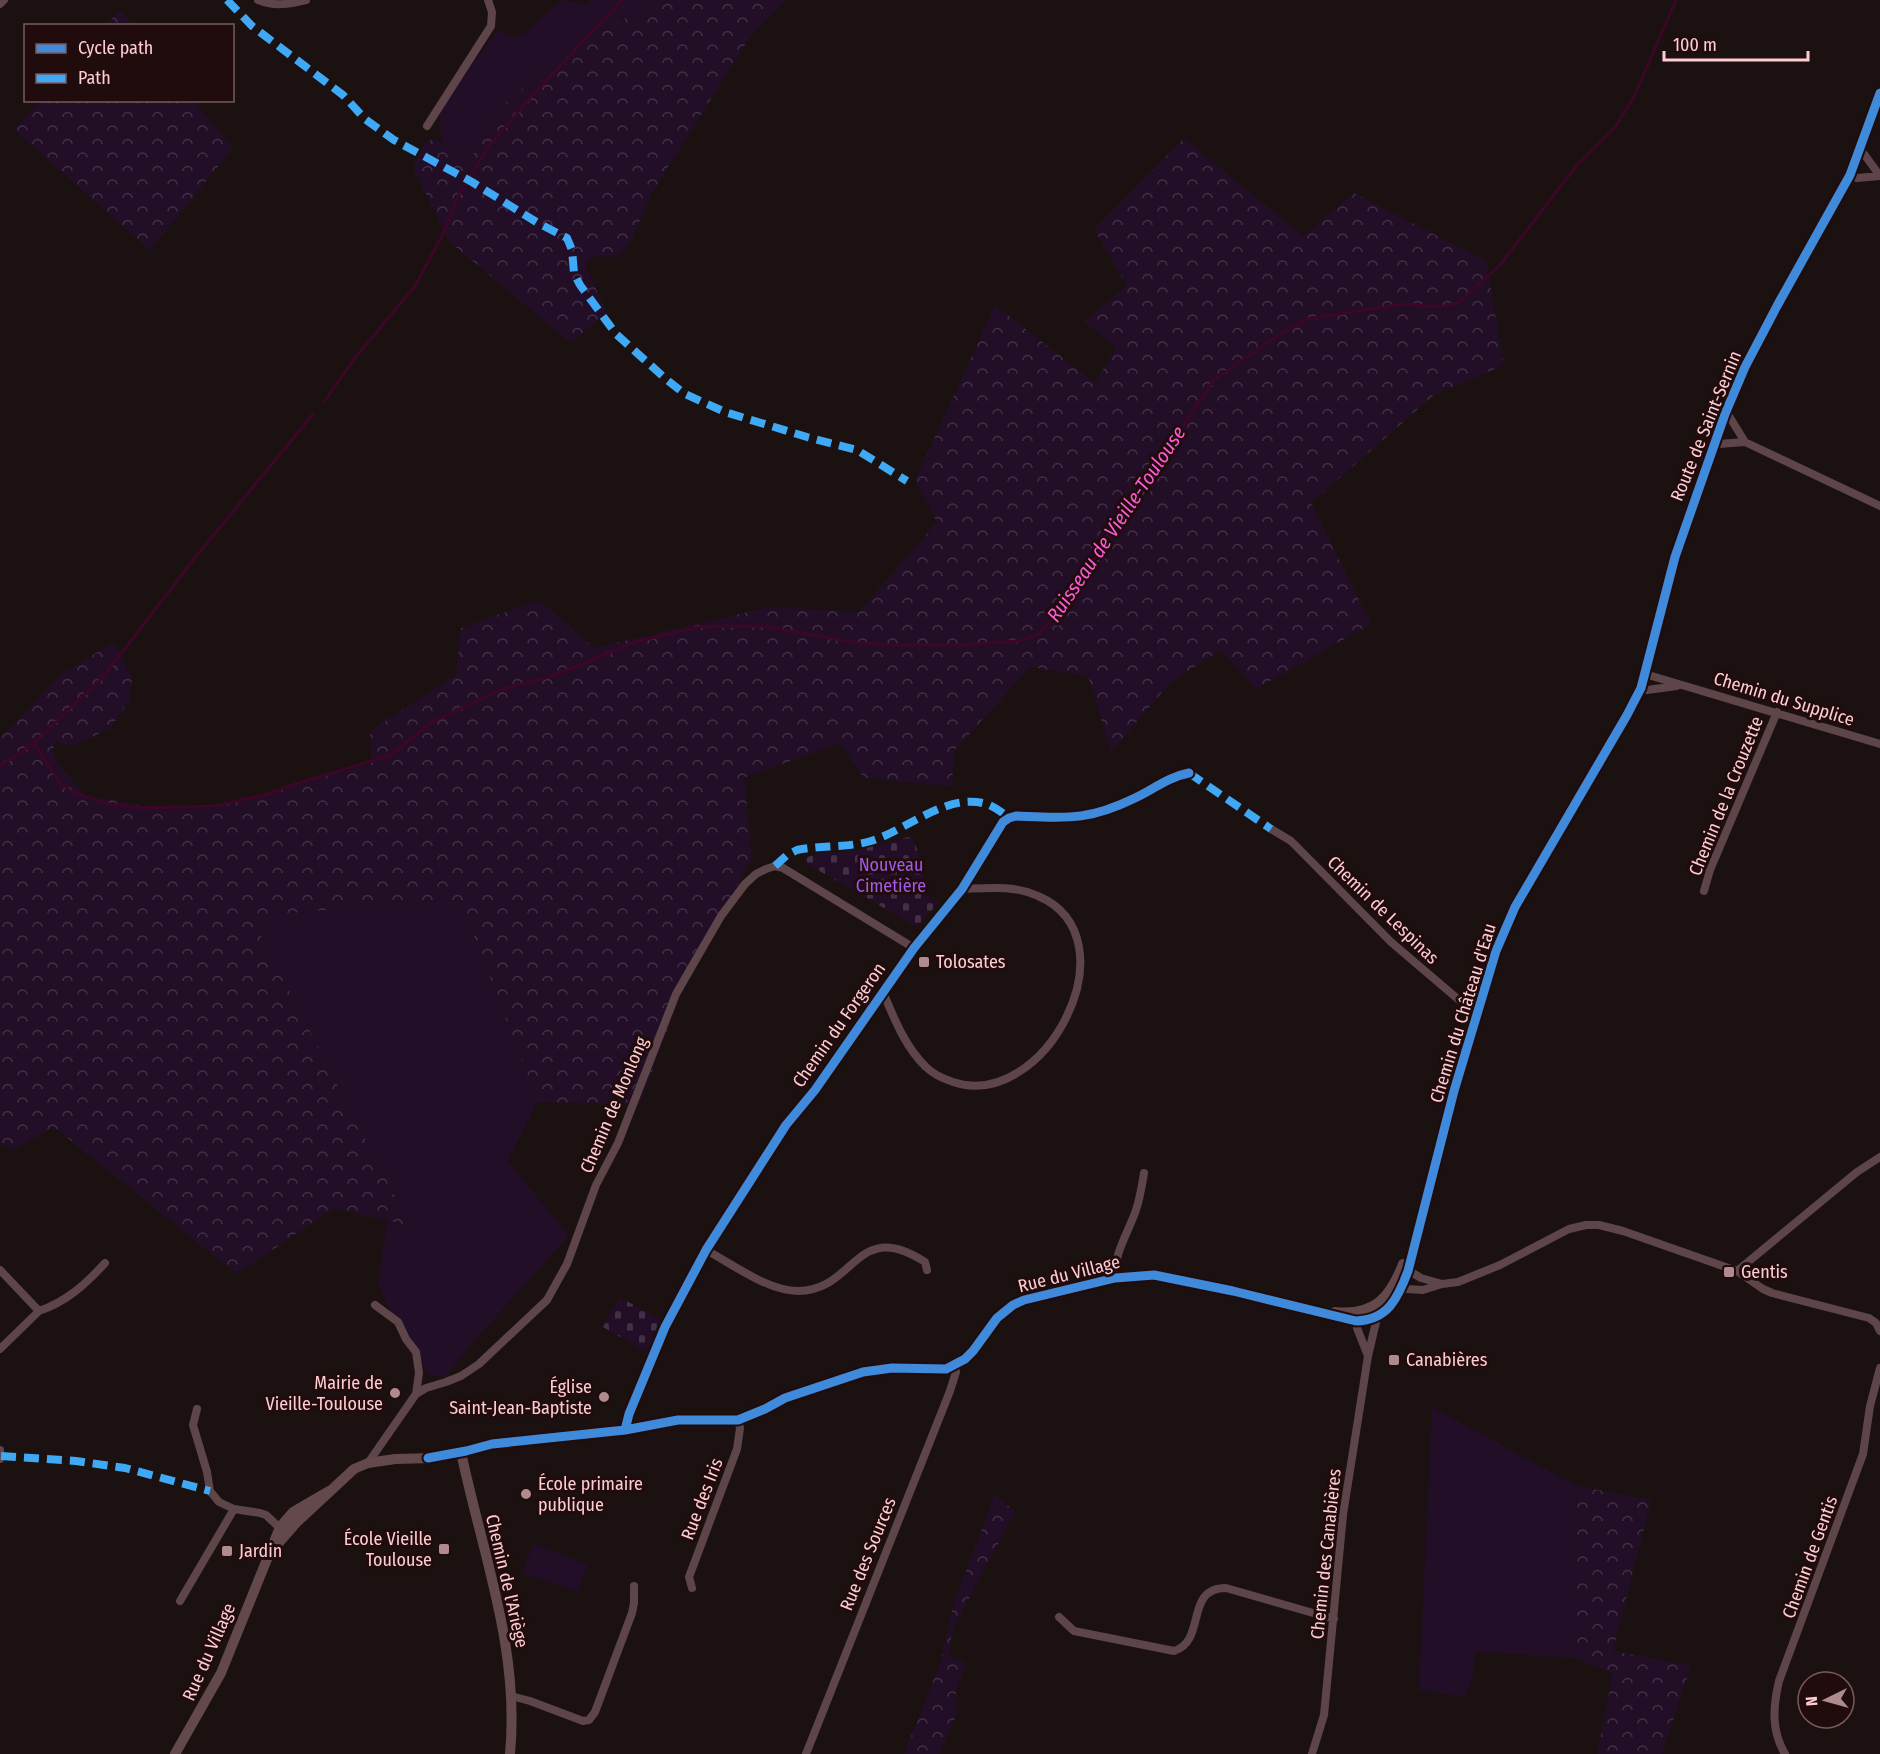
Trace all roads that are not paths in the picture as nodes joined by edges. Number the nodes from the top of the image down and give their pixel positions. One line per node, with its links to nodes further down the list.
1 (4, 0): 5 (street)
2 (258, 0): 3 (street)
3 (306, 0)
4 (488, 0): 7 (street)
5 (0, 4)
6 (1880, 93): 8 (street, Route de Saint-Sernin)
7 (427, 126)
8 (1860, 151): 9 (street, Route de Saint-Sernin); 10 (street)
9 (1850, 175): 10 (street); 11 (street, Route de Saint-Sernin)
10 (1880, 176)
11 (1725, 414): 12 (street, Route de Saint-Sernin); 13 (street)
12 (1714, 442): 13 (street); 15 (street, Route de Saint-Sernin)
13 (1745, 442): 14 (street)
14 (1880, 506)
15 (1645, 674): 16 (street, Chemin du Supplice); 17 (street, Route de Saint-Sernin)
16 (1679, 686): 17 (street, Chemin du Supplice); 18 (street, Chemin du Supplice)
17 (1641, 688): 26 (street, Chemin du Château d'Eau)
18 (1777, 712): 19 (street, Chemin du Supplice); 23 (street, Chemin de la Crouzette)
19 (1880, 744)
20 (1189, 772): 22 (street, Chemin du Forgeron)
21 (1271, 829): 26 (street, Chemin de Lespinas)
22 (962, 889): 24 (street, Chemin du Forgeron); 25 (street)
23 (1704, 891)
24 (914, 948): 25 (street, Chemin du Forgeron); 45 (street, Chemin de Monlong)
25 (883, 992): 29 (street, Chemin du Forgeron)
26 (1477, 1010): 35 (street, Chemin du Château d'Eau)
27 (1880, 1157): 33 (street)
28 (1144, 1173): 34 (street)
29 (706, 1250): 32 (street); 48 (street, Chemin du Forgeron)
30 (105, 1263): 38 (street)
31 (0, 1270): 38 (street)
32 (927, 1270)
33 (1737, 1271): 36 (street); 40 (street)
34 (1115, 1278): 39 (street, Rue du Village); 43 (street, Rue du Village)
35 (1403, 1278): 36 (street); 36 (street); 39 (street, Chemin du Château d'Eau)
36 (1442, 1284)
37 (375, 1305): 45 (street)
38 (39, 1311): 41 (street)
39 (1364, 1315): 42 (street, Chemin des Canabières); 42 (street, Chemin des Canabières)
40 (1880, 1331)
41 (0, 1349)
42 (1368, 1356): 59 (street, Chemin des Canabières)
43 (955, 1366): 47 (street, Rue du Village); 63 (street, Rue des Sources)
44 (1880, 1368): 65 (street, Chemin de Gentis)
45 (416, 1394): 52 (street)
46 (197, 1409): 53 (street)
47 (739, 1423): 48 (street, Rue du Village); 56 (street, Rue des Iris)
48 (625, 1430): 50 (street, Rue du Village)
49 (0, 1450): 51 (street)
50 (462, 1455): 52 (street, Rue du Village); 60 (street, Chemin de l'Ariège)
51 (0, 1459)
52 (368, 1463): 54 (street, Rue du Village)
53 (234, 1509): 54 (street); 57 (street)
54 (283, 1530): 61 (street, Rue du Village)
55 (633, 1587): 60 (street)
56 (692, 1588)
57 (180, 1601)
58 (1059, 1617): 59 (street)
59 (1334, 1619): 64 (street, Chemin des Canabières)
60 (511, 1696): 62 (street, Chemin de l'Ariège)
61 (175, 1754)
62 (510, 1754)
63 (806, 1754)
64 (1312, 1754)
65 (1785, 1754)

